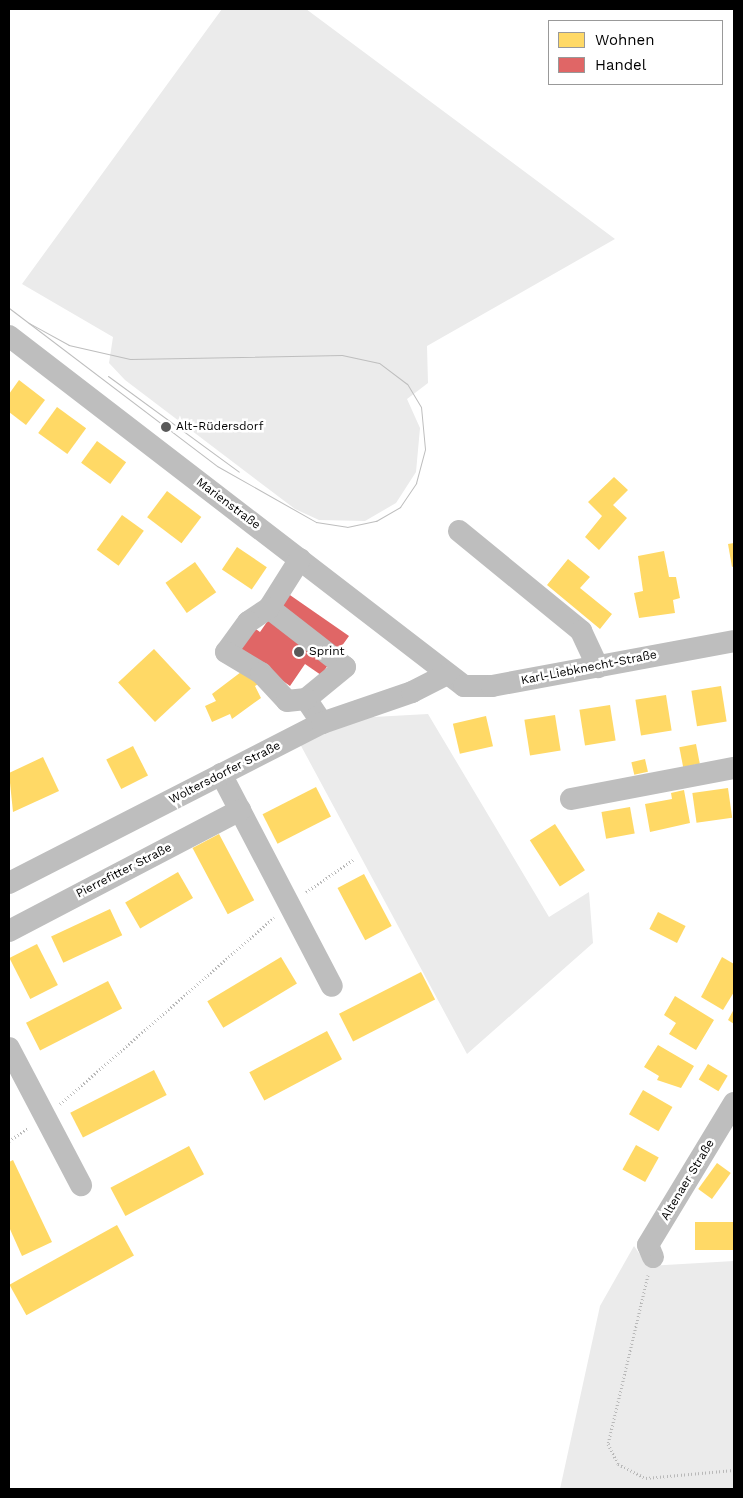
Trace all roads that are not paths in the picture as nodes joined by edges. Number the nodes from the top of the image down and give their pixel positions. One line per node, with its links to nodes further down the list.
1 (9, 336): 3 (street, Marienstraße)
2 (459, 531): 6 (street)
3 (300, 559): 4 (street); 7 (street, Marienstraße)
4 (269, 608): 8 (street); 8 (street)
5 (734, 641): 6 (street, Karl-Liebknecht-Straße)
6 (598, 667): 7 (street, Karl-Liebknecht-Straße)
7 (446, 675): 9 (street, Woltersdorfer Straße)
8 (306, 699): 9 (street)
9 (322, 723): 11 (street, Woltersdorfer Straße)
10 (734, 768): 12 (street)
11 (221, 774): 13 (street); 14 (street, Woltersdorfer Straße)
12 (571, 799)
13 (240, 810): 15 (street, Pierrefitter Straße); 16 (street)
14 (9, 883)
15 (9, 931)
16 (332, 986)
17 (9, 1048): 19 (street)
18 (734, 1103): 20 (street, Altenaer Straße)
19 (81, 1184)
20 (653, 1257)

